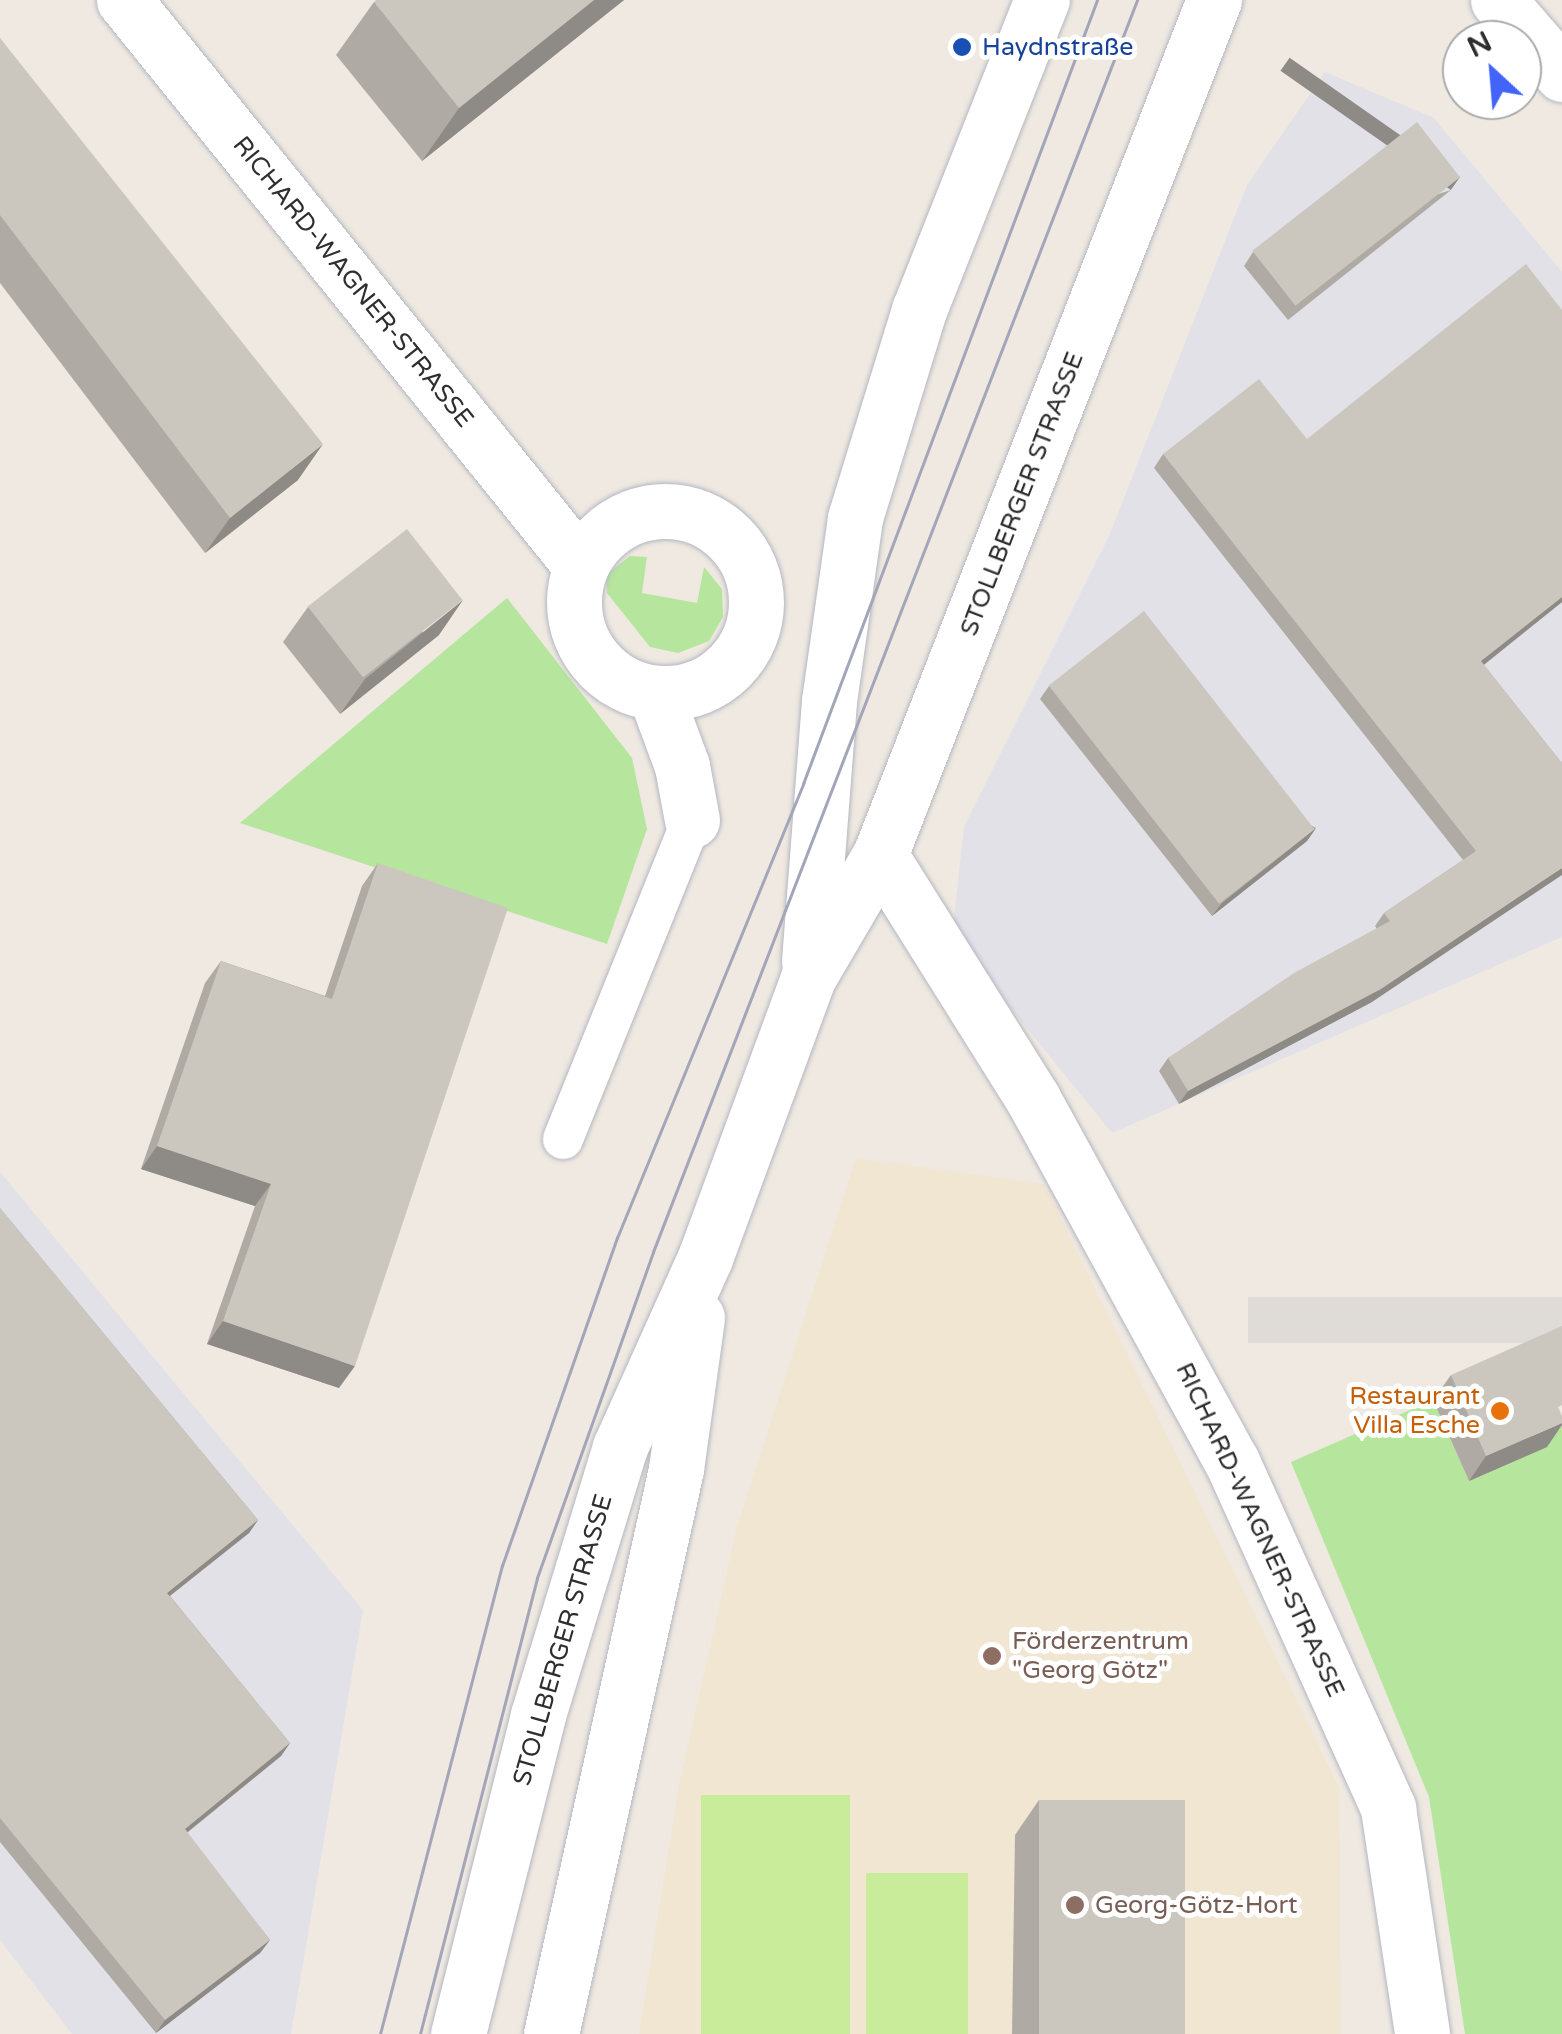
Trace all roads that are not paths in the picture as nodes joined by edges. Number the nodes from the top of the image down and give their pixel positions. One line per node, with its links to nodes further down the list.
1 (124, 0): 6 (main road, RICHARD-WAGNER-STRASSE)
2 (1042, 0): 10 (main road, STOLLBERGER STRASSE)
3 (1214, 0): 9 (main road, STOLLBERGER STRASSE)
4 (1498, 0): 5 (main road)
5 (1562, 74)
6 (581, 566): 7 (main road); 7 (main road)
7 (655, 692): 8 (main road)
8 (692, 820): 11 (lane)
9 (880, 855): 10 (main road, STOLLBERGER STRASSE); 15 (main road, RICHARD-WAGNER-STRASSE)
10 (808, 978): 12 (main road, STOLLBERGER STRASSE)
11 (563, 1139)
12 (705, 1258): 13 (main road, STOLLBERGER STRASSE); 14 (main road, STOLLBERGER STRASSE)
13 (458, 2034)
14 (551, 2034)
15 (1422, 2034)

